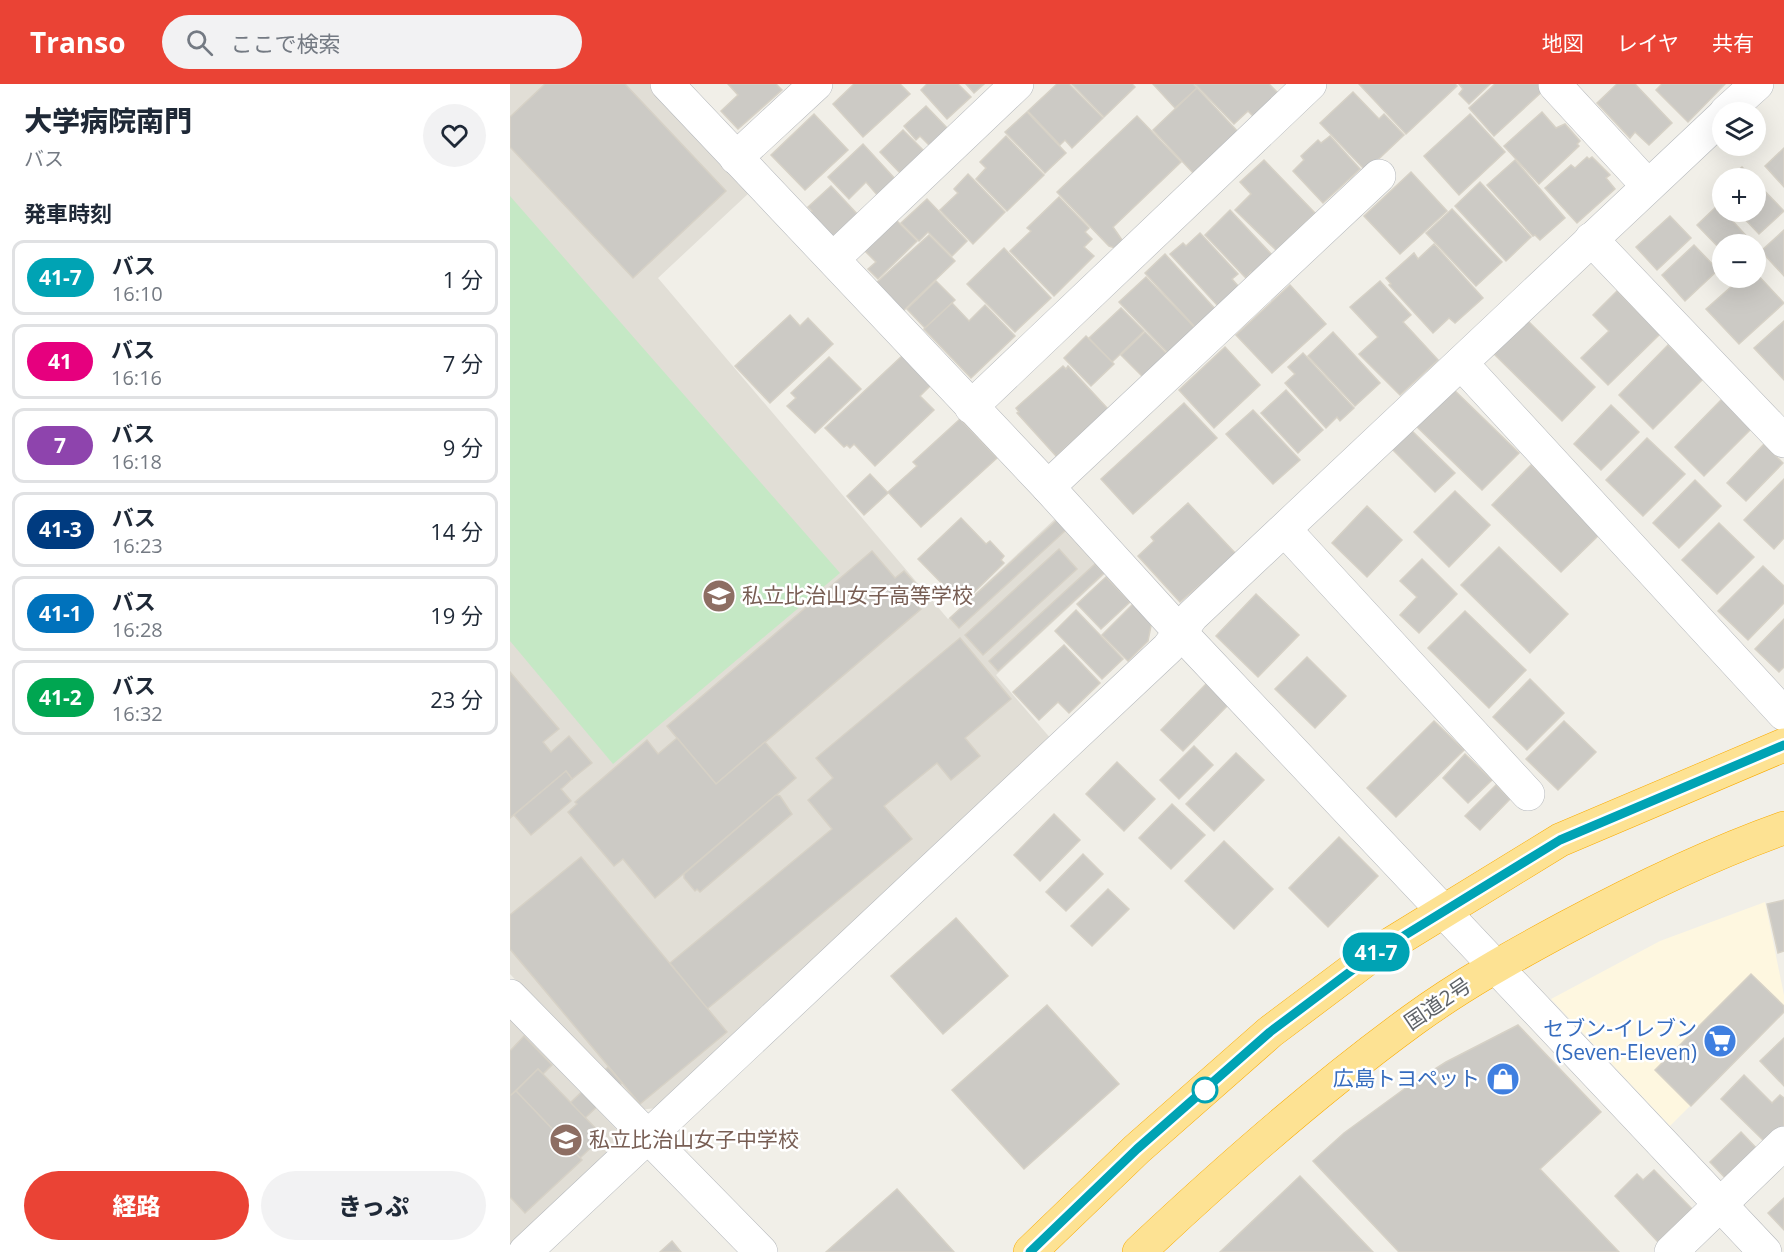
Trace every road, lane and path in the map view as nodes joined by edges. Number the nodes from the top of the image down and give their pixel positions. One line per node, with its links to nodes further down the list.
1 (666, 84): 9 (street)
2 (816, 84): 9 (street)
3 (1017, 84): 13 (street)
4 (1310, 84): 15 (street)
5 (1756, 84): 7 (street)
6 (1555, 85): 11 (street)
7 (1737, 102)
8 (1712, 126): 11 (street)
9 (736, 158): 13 (street)
10 (1378, 176): 17 (street)
11 (1648, 186): 12 (street)
12 (1591, 239): 14 (street); 16 (street)
13 (832, 260): 15 (street)
14 (1461, 363): 18 (street); 20 (street)
15 (971, 407): 17 (street)
16 (1784, 441)
17 (1048, 487): 19 (street)
18 (1285, 530): 19 (street); 22 (street)
19 (1180, 632): 24 (street); 27 (street)
20 (1784, 714)
21 (1784, 745): 24 (highway)
22 (1528, 794)
23 (1784, 828): 25 (highway, 国道2号)
24 (1443, 912): 25 (street); 32 (highway)
25 (1495, 967): 29 (street); 33 (highway, 国道2号)
26 (510, 996): 27 (street)
27 (649, 1136): 30 (street); 31 (street)
28 (1784, 1143): 29 (street)
29 (1721, 1205): 34 (street); 35 (street)
30 (525, 1252)
31 (761, 1252)
32 (1030, 1252)
33 (1139, 1252)
34 (1671, 1252)
35 (1765, 1252)

